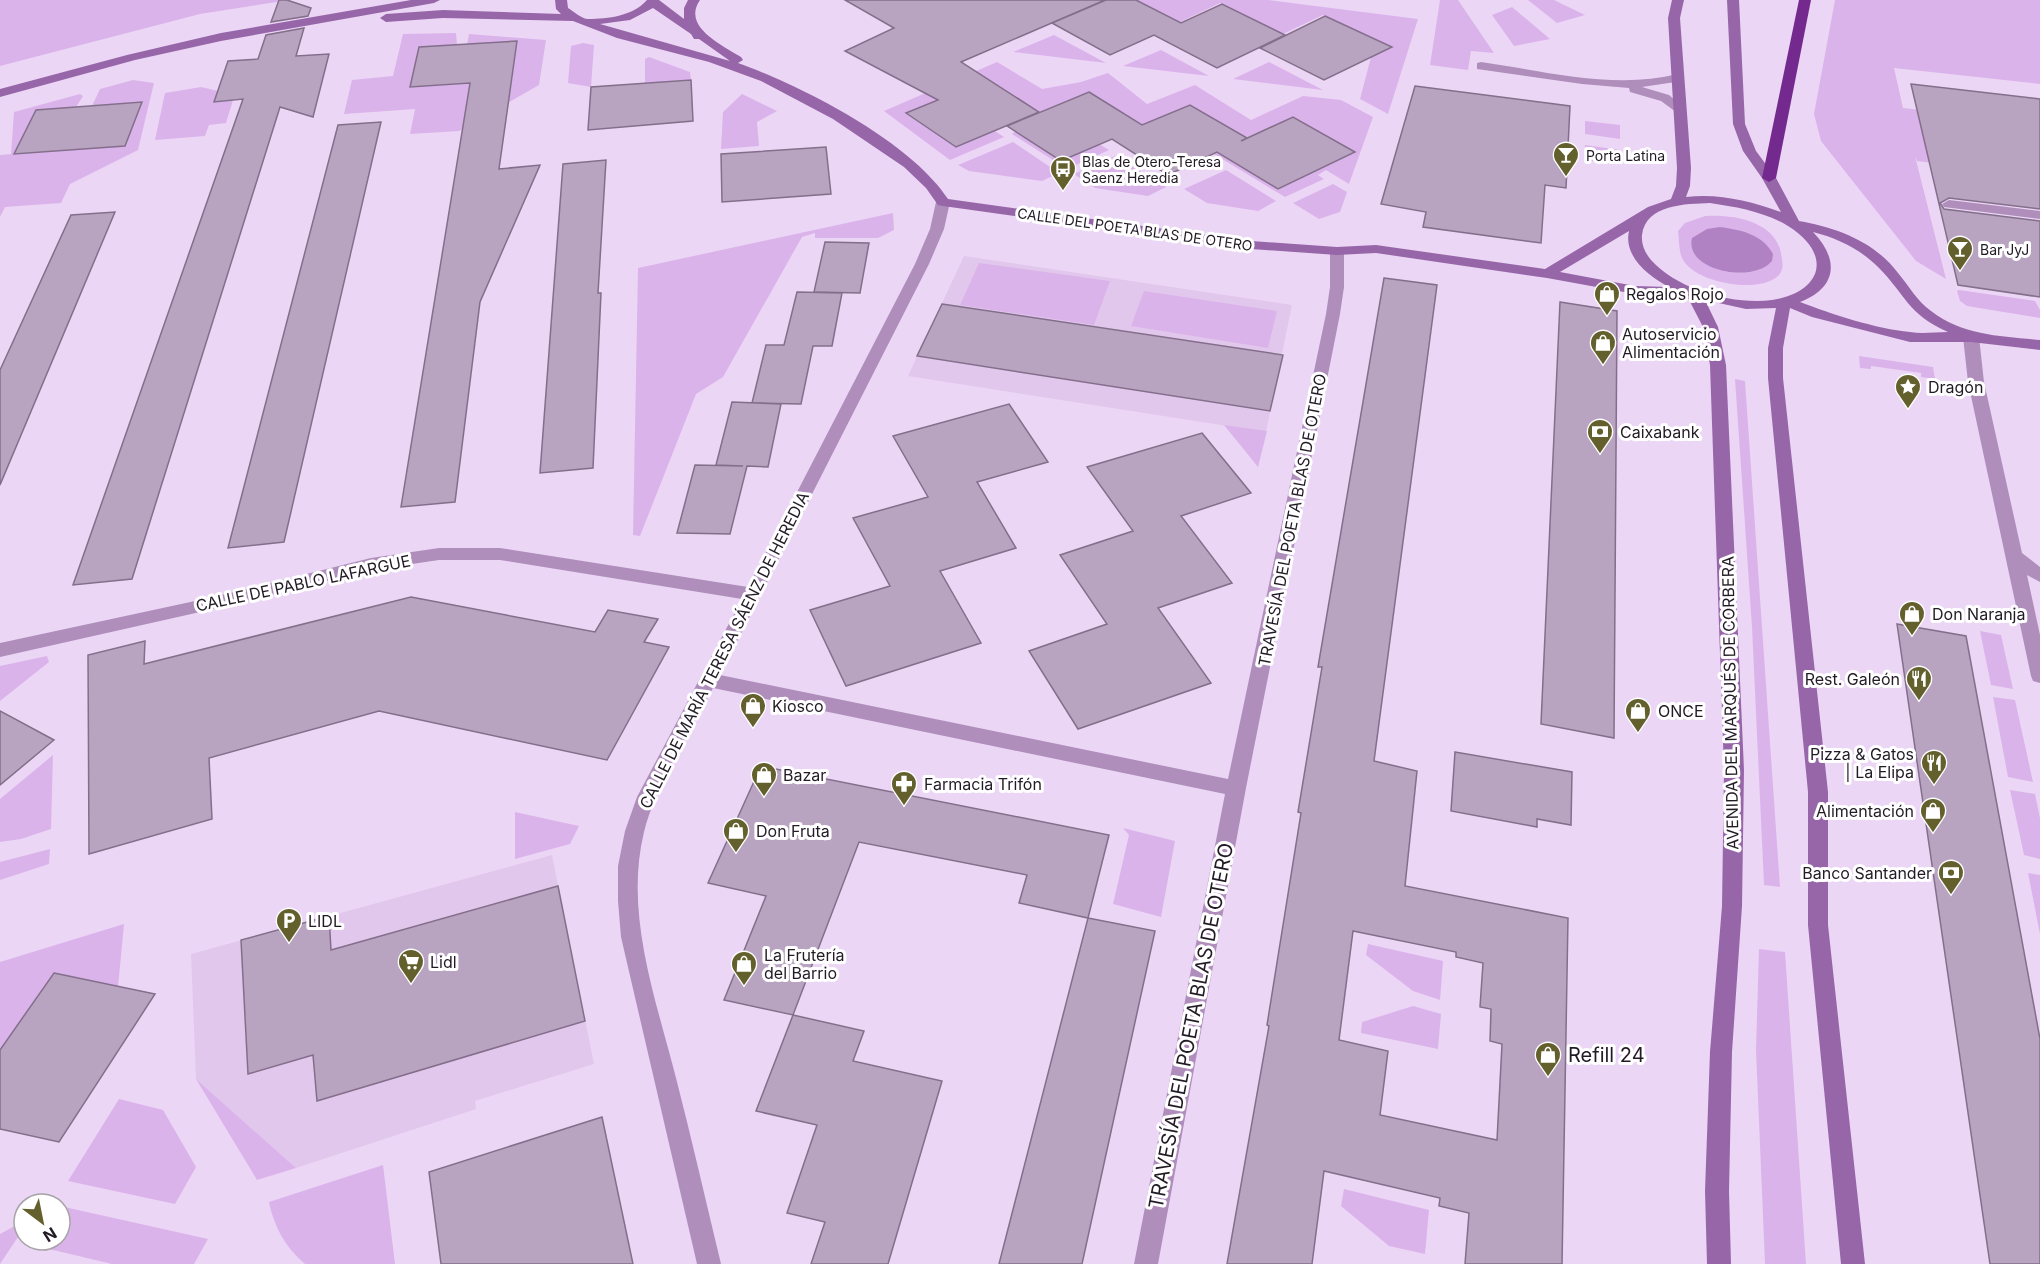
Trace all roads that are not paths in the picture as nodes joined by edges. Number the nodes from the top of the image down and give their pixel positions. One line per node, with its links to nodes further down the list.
1 (434, 0): 9 (street)
2 (561, 0): 8 (street)
3 (694, 0): 10 (street)
4 (1678, 0): 13 (street)
5 (1733, 0): 17 (street)
6 (1805, 0): 17 (highway)
7 (653, 1): 8 (street); 10 (street)
8 (578, 19): 9 (street); 12 (street)
9 (276, 26): 15 (street)
10 (698, 36): 12 (street)
11 (1482, 66): 14 (street)
12 (764, 77): 18 (street)
13 (1678, 78): 14 (street); 16 (street)
14 (1609, 83): 16 (street)
15 (0, 93)
16 (1680, 109): 19 (street)
17 (1769, 178): 23 (street)
18 (943, 202): 24 (street, CALLE DEL POETA BLAS DE OTERO); 32 (street, CALLE DE MARÍA TERESA SÁENZ DE HEREDIA)
19 (1677, 202): 22 (street); 23 (street)
20 (1949, 204): 21 (street)
21 (2040, 215)
22 (1642, 218): 25 (street); 26 (street)
23 (1794, 224): 27 (street); 28 (street)
24 (1337, 251): 25 (street, CALLE DEL POETA BLAS DE OTERO); 36 (street, TRAVESÍA DEL POETA BLAS DE OTERO)
25 (1547, 274): 26 (street, CALLE DEL POETA BLAS DE OTERO)
26 (1692, 292): 27 (street); 39 (street, AVENIDA DEL MARQUÉS DE CORBERA)
27 (1785, 301): 28 (street); 40 (street)
28 (1971, 337): 29 (street); 30 (street)
29 (2040, 345)
30 (2013, 555): 31 (street); 34 (street)
31 (2040, 576)
32 (751, 594): 33 (street, CALLE DE PABLO LAFARGUE); 35 (street, CALLE DE MARÍA TERESA SÁENZ DE HEREDIA)
33 (0, 650)
34 (2040, 676)
35 (708, 680): 36 (street); 37 (street, CALLE DE MARÍA TERESA SÁENZ DE HEREDIA)
36 (1236, 788): 38 (street, TRAVESÍA DEL POETA BLAS DE OTERO)
37 (709, 1264)
38 (1146, 1264)
39 (1719, 1264)
40 (1853, 1264)

